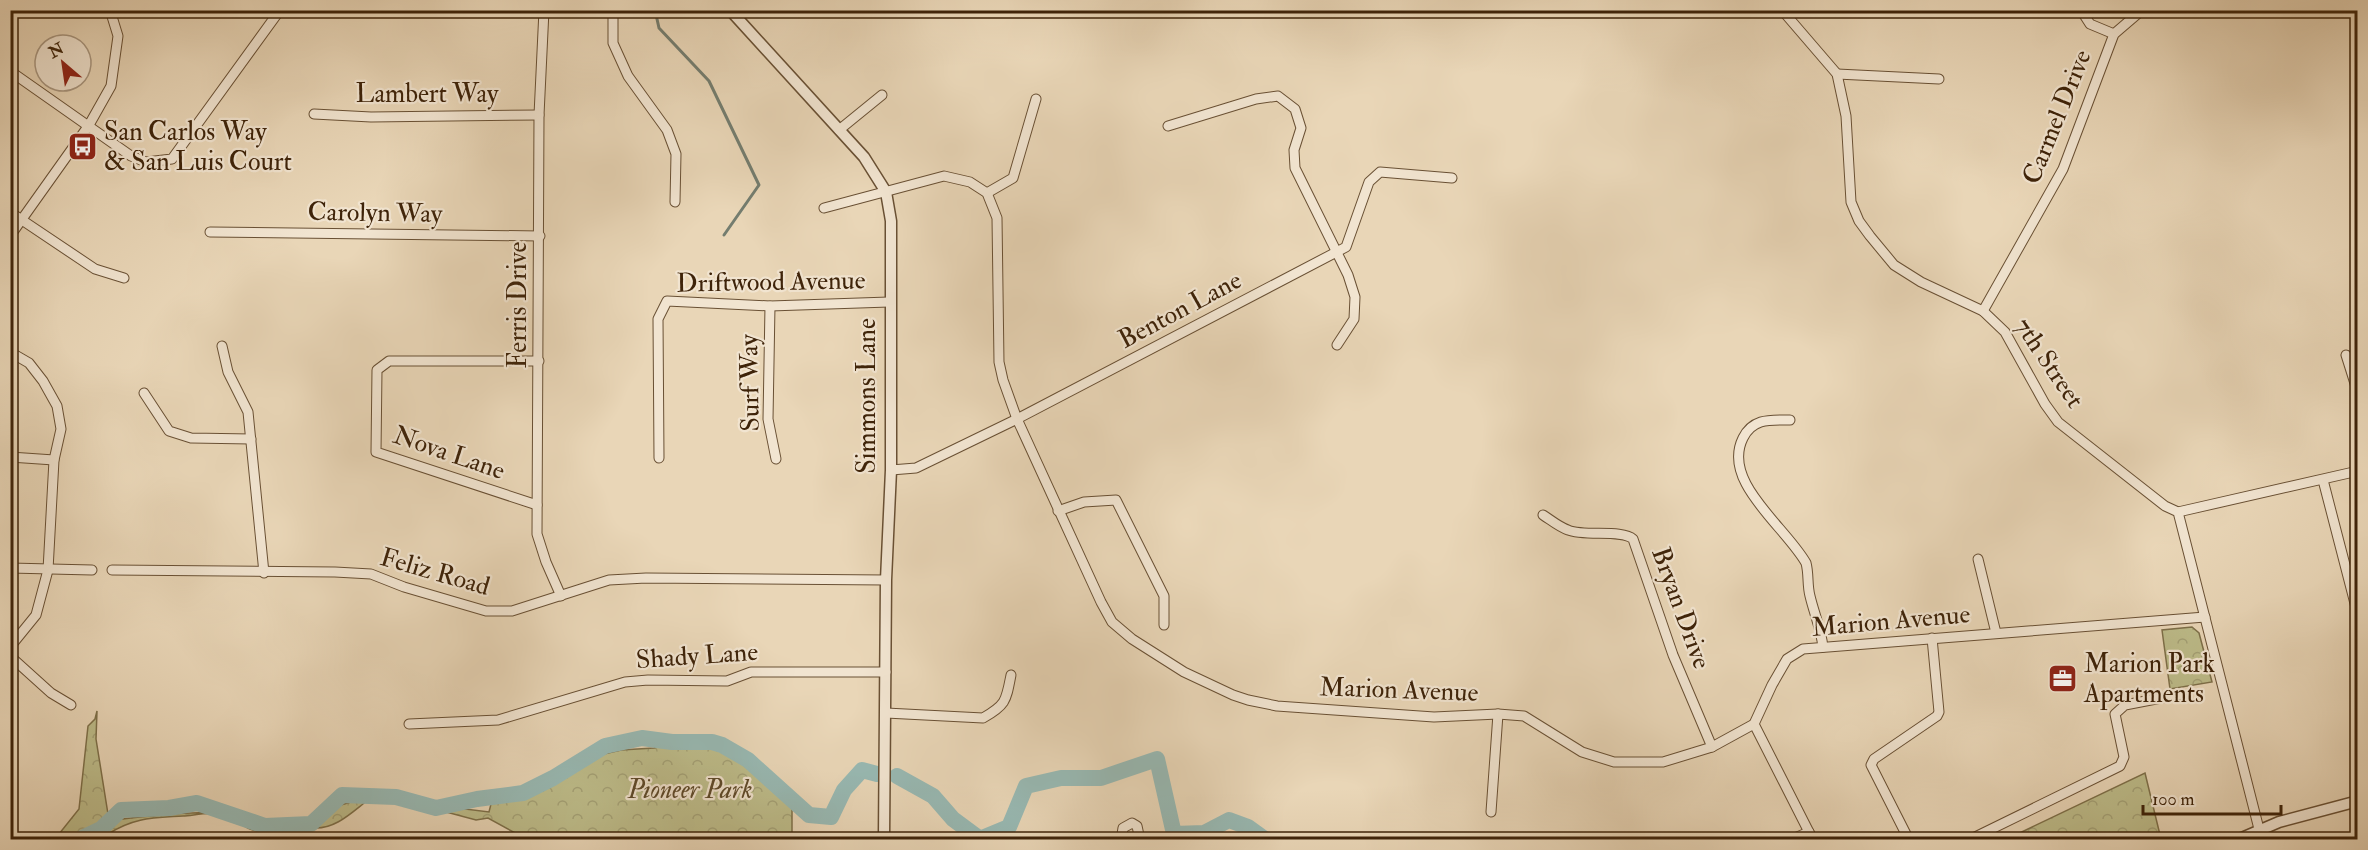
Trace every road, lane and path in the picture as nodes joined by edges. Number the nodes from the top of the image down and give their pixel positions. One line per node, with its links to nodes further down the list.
1 (280, 10): 17 (street)
2 (544, 10): 16 (street, Ferris Drive)
3 (613, 10): 23 (street)
4 (730, 10): 19 (street, Simmons Lane)
5 (1782, 10): 11 (street, 7th Street)
6 (2081, 10): 9 (street)
7 (2142, 10): 9 (street, Carmel Drive)
8 (113, 11): 17 (street)
9 (2114, 34): 34 (street, Carmel Drive)
10 (10, 71): 17 (street)
11 (1837, 74): 12 (street); 34 (street, 7th Street)
12 (1940, 79)
13 (882, 95): 19 (street)
14 (1036, 99): 22 (street)
15 (314, 114): 16 (street, Lambert Way)
16 (539, 115): 29 (street, Ferris Drive)
17 (89, 125): 26 (street)
18 (1168, 126): 30 (street)
19 (839, 130): 21 (street, Simmons Lane)
20 (1452, 178): 30 (street, Benton Lane)
21 (886, 192): 22 (street); 24 (street); 32 (street, Simmons Lane)
22 (987, 193): 42 (street, Marion Avenue)
23 (675, 202)
24 (824, 208)
25 (10, 212): 26 (street)
26 (22, 220): 28 (street); 31 (street)
27 (210, 232): 29 (street, Carolyn Way)
28 (10, 236)
29 (540, 236): 39 (street, Ferris Drive)
30 (1336, 252): 35 (street); 42 (street, Benton Lane)
31 (124, 278)
32 (889, 302): 33 (street, Driftwood Avenue); 49 (street, Simmons Lane)
33 (770, 306): 46 (street, Driftwood Avenue); 47 (street, Surf Way)
34 (1983, 311): 54 (street, 7th Street)
35 (1337, 345)
36 (222, 346): 44 (street)
37 (10, 352): 48 (street)
38 (2346, 355): 41 (street)
39 (539, 361): 52 (street, Ferris Drive); 52 (street, Nova Lane)
40 (144, 393): 44 (street)
41 (2358, 393)
42 (1017, 418): 49 (street, Benton Lane); 53 (street, Marion Avenue)
43 (1790, 420): 70 (street)
44 (251, 439): 61 (street)
45 (10, 457): 48 (street)
46 (659, 458)
47 (776, 459)
48 (54, 460): 58 (street)
49 (891, 470): 62 (street, Simmons Lane)
50 (2358, 471): 51 (street)
51 (2323, 480): 54 (street); 64 (street)
52 (537, 505): 63 (street, Ferris Drive)
53 (1058, 511): 66 (street); 77 (street, Marion Avenue)
54 (2178, 512): 65 (street)
55 (1543, 516): 80 (street, Bryan Drive)
56 (1978, 559): 67 (street)
57 (10, 568): 58 (street)
58 (48, 570): 59 (street); 69 (street)
59 (92, 570)
60 (112, 570): 61 (street, Feliz Road)
61 (264, 573): 63 (street, Feliz Road)
62 (886, 580): 63 (street, Feliz Road); 72 (street, Simmons Lane)
63 (561, 596)
64 (2358, 615)
65 (2205, 617): 67 (street, Marion Avenue); 83 (street)
66 (1164, 625)
67 (1996, 633): 68 (street, Marion Avenue)
68 (1932, 638): 70 (street, Marion Avenue); 89 (street)
69 (10, 646)
70 (1823, 647): 79 (street, Marion Avenue)
71 (10, 656): 75 (street)
72 (886, 672): 76 (street, Simmons Lane); 78 (street, Shady Lane)
73 (1011, 675): 76 (street)
74 (2182, 694): 90 (street)
75 (71, 705)
76 (886, 714): 85 (street, Simmons Lane)
77 (1497, 714): 80 (street, Marion Avenue); 82 (street)
78 (409, 724)
79 (1754, 724): 80 (street, Marion Avenue); 84 (street)
80 (1712, 747)
81 (2358, 801): 83 (street)
82 (1491, 812)
83 (2260, 834): 91 (street)
84 (1811, 836): 88 (street)
85 (884, 840)
86 (1121, 840): 87 (street)
87 (1140, 840)
88 (1790, 840)
89 (1909, 840)
90 (1970, 840)
91 (2236, 840)

